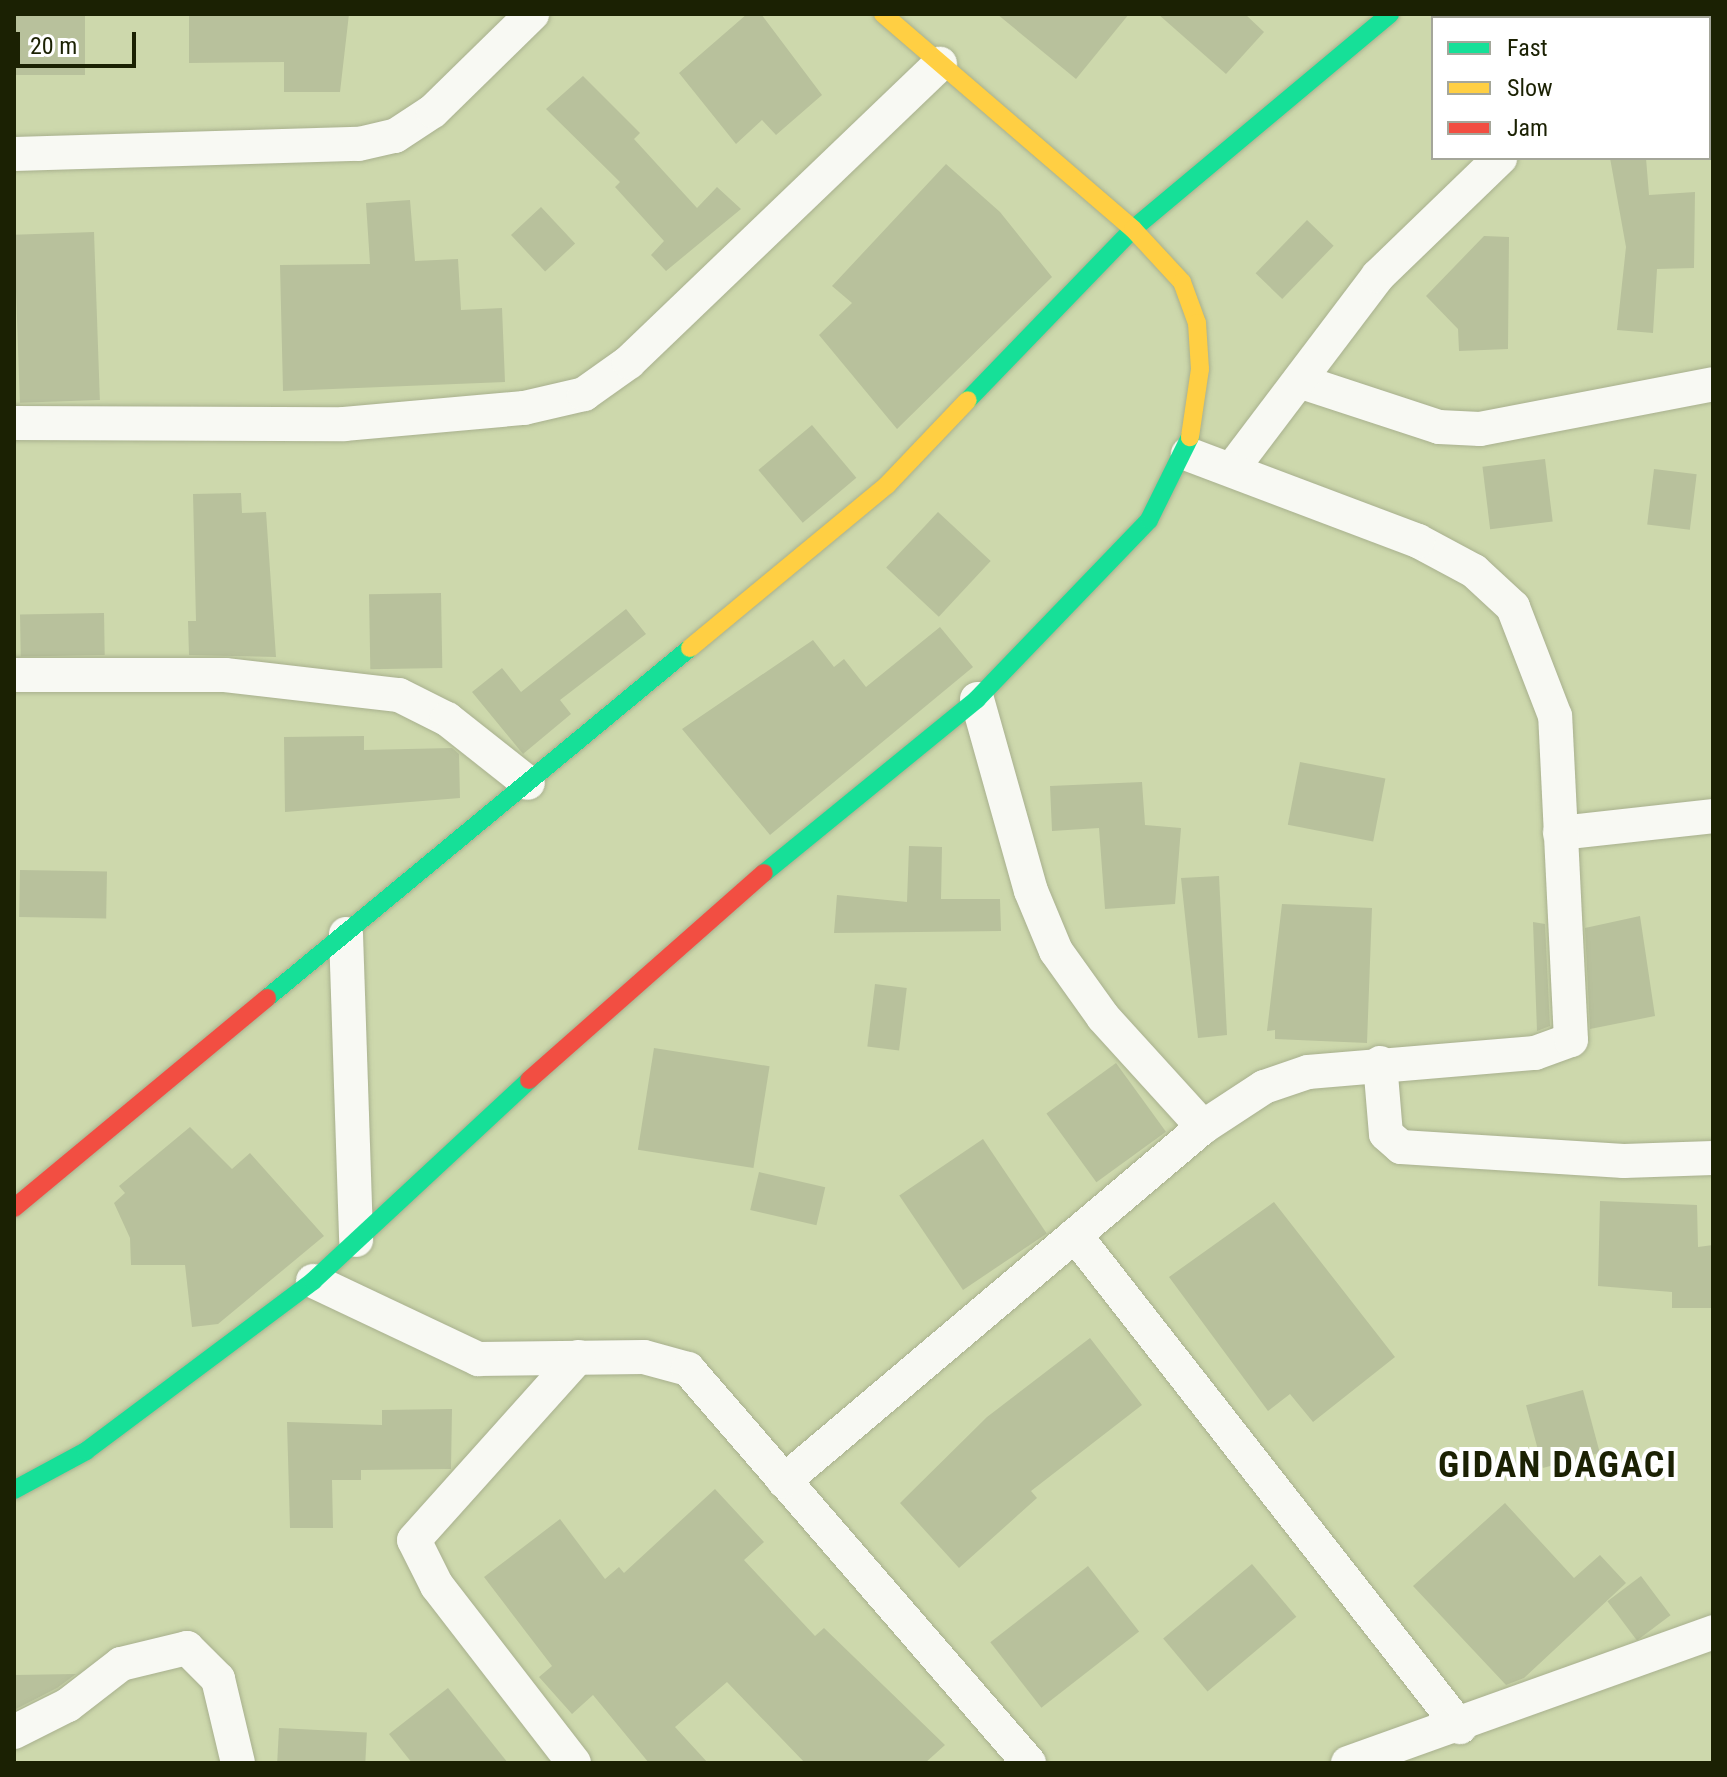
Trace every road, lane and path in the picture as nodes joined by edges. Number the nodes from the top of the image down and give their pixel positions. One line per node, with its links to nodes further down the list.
1 (532, 14): 5 (street)
2 (883, 14): 4 (street)
3 (1390, 14): 7 (street)
4 (940, 64): 7 (street); 10 (street)
5 (14, 154)
6 (1498, 160): 8 (street)
7 (1133, 229): 11 (street); 15 (street)
8 (1299, 381): 9 (street); 12 (street)
9 (1713, 384)
10 (14, 423)
11 (1188, 454): 12 (street); 14 (street)
12 (1232, 469): 17 (street)
13 (14, 675): 15 (street)
14 (977, 699): 20 (street); 24 (street)
15 (528, 783): 18 (street)
16 (1713, 816): 17 (street)
17 (1560, 833): 19 (street)
18 (346, 934): 22 (street); 24 (street)
19 (1380, 1063): 20 (street); 21 (street)
20 (1203, 1127): 23 (street)
21 (1713, 1158)
22 (14, 1208)
23 (1075, 1235): 27 (street); 30 (street)
24 (356, 1240): 25 (street)
25 (313, 1281): 26 (street); 28 (street)
26 (578, 1357): 27 (street); 33 (street)
27 (784, 1481): 34 (street)
28 (14, 1490)
29 (1713, 1632): 30 (street)
30 (1460, 1727): 35 (street)
31 (14, 1732): 32 (street)
32 (238, 1763)
33 (574, 1763)
34 (1029, 1763)
35 (1348, 1763)

